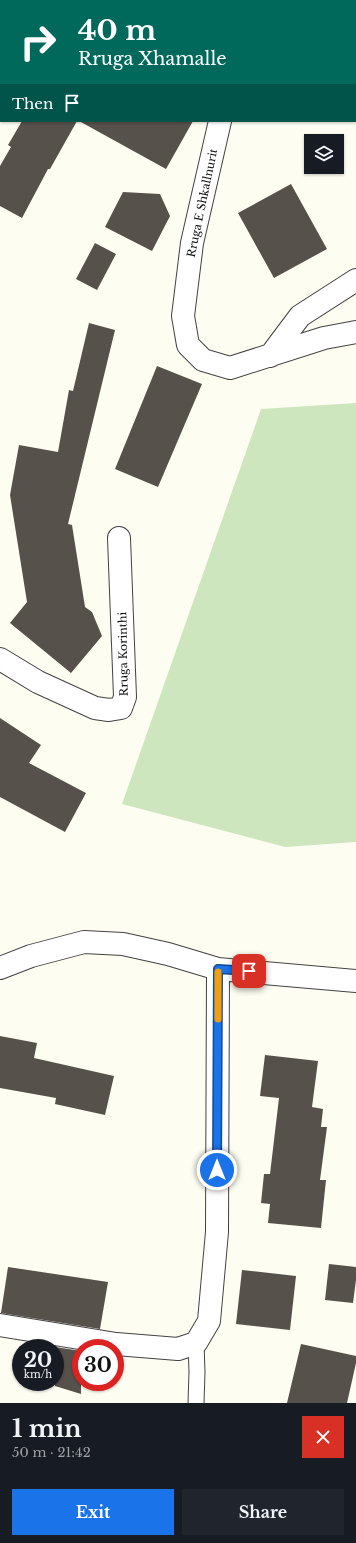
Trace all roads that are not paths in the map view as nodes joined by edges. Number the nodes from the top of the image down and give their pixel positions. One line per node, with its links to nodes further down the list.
1 (220, 122): 4 (street, Rruga E Shkallnurit)
2 (356, 280): 4 (street)
3 (356, 332): 4 (street, Rruga E Shkallnurit)
4 (270, 356)
5 (119, 538): 6 (street, Rruga Korinthi)
6 (0, 659)
7 (0, 968): 8 (street)
8 (218, 969): 9 (street); 11 (street)
9 (356, 981)
10 (0, 1325): 11 (street)
11 (196, 1343): 12 (lane)
12 (196, 1403)

